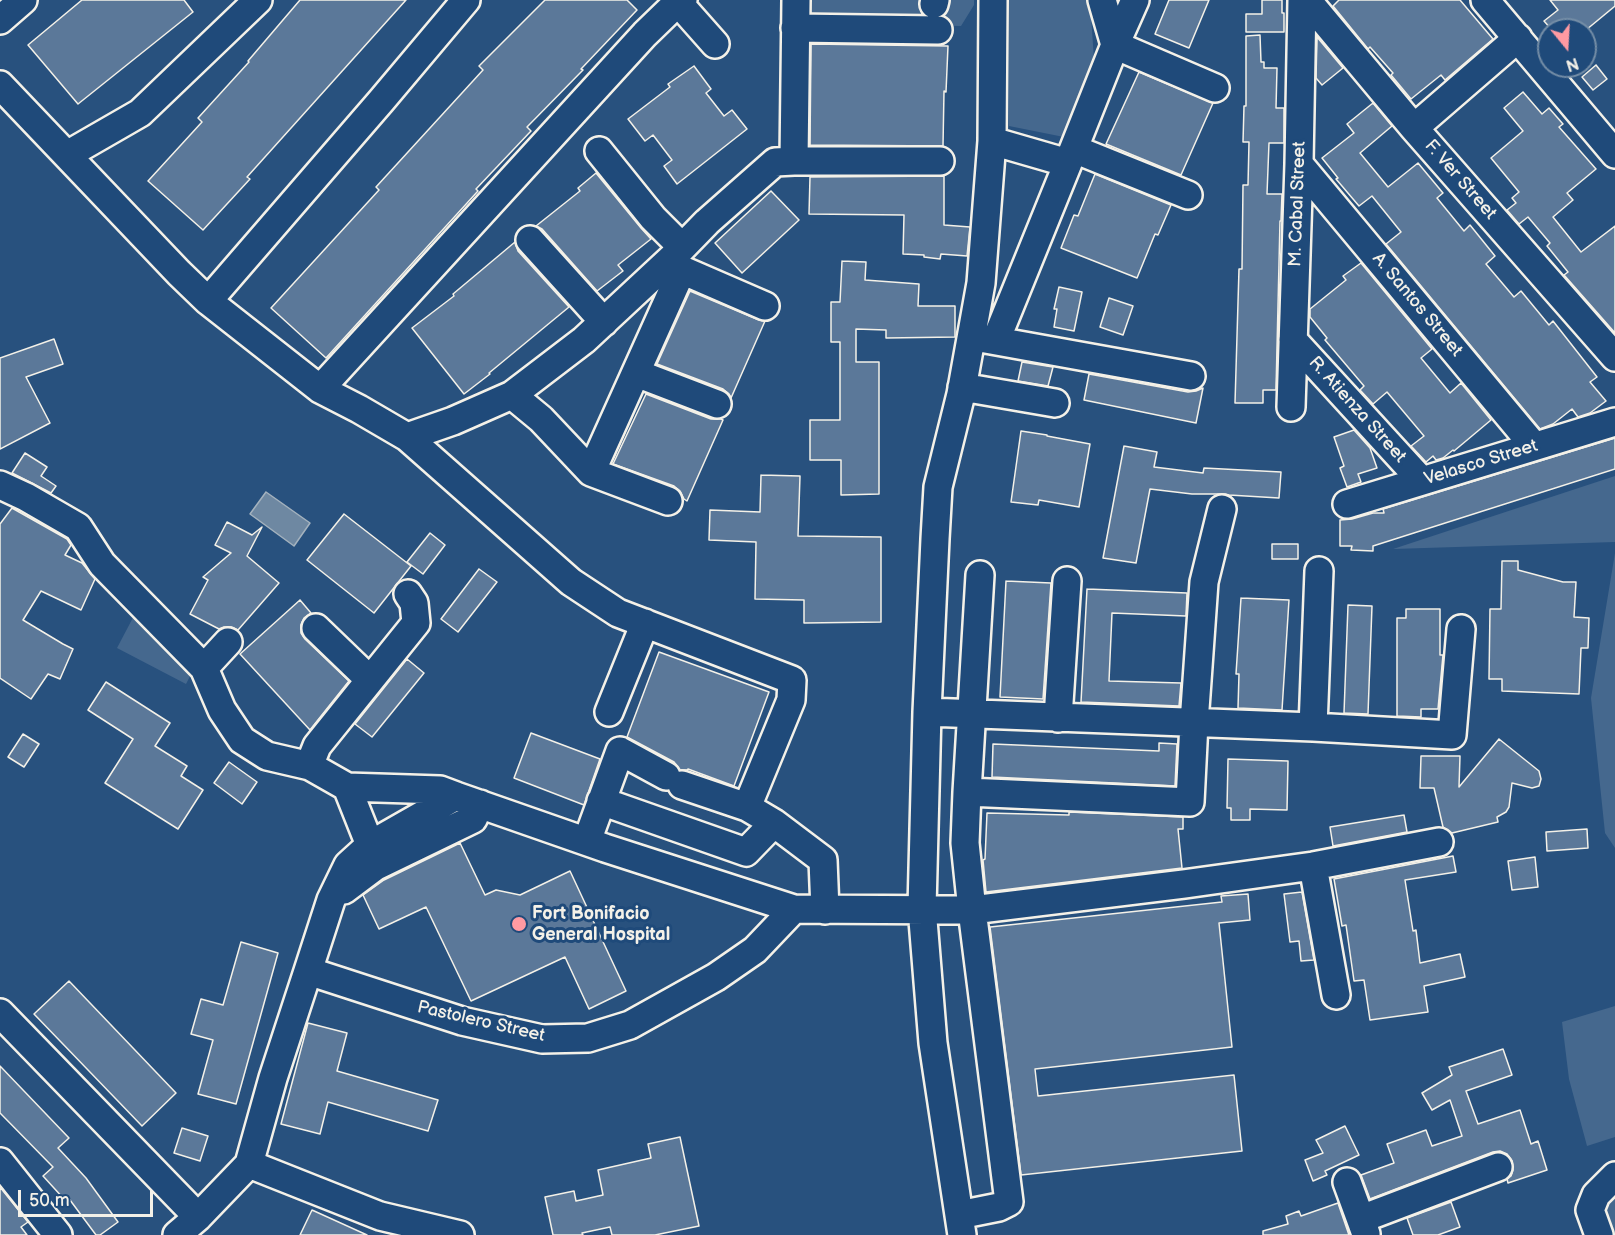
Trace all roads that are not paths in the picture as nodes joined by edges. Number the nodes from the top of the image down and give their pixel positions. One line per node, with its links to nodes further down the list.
1 (23, 0): 12 (street)
2 (258, 0): 24 (street)
3 (466, 0): 32 (street)
4 (796, 0): 13 (street)
5 (993, 0): 21 (street)
6 (1101, 0): 17 (street)
7 (1135, 0): 17 (street)
8 (1302, 0): 28 (street, M. Cabal Street)
9 (1307, 0): 20 (street, F. Ver Street)
10 (1485, 0): 15 (street)
11 (679, 1): 16 (street); 41 (street)
12 (0, 20)
13 (795, 28): 14 (street); 26 (street)
14 (938, 30)
15 (1518, 38): 20 (street); 23 (street)
16 (715, 44)
17 (1114, 45): 19 (street); 25 (street)
18 (0, 86): 24 (street)
19 (1215, 88)
20 (1414, 128): 37 (street, F. Ver Street)
21 (992, 141): 25 (street); 35 (street)
22 (599, 151): 31 (street)
23 (1615, 154)
24 (67, 155): 32 (street)
25 (1071, 156): 29 (street); 35 (street)
26 (794, 161): 27 (street); 31 (street)
27 (940, 161)
28 (1299, 165): 36 (street, M. Cabal Street); 48 (street, A. Santos Street)
29 (1188, 195)
30 (530, 240): 34 (street)
31 (679, 259): 33 (street); 34 (street); 38 (street)
32 (207, 301): 41 (street)
33 (765, 306)
34 (603, 322): 42 (street)
35 (984, 338): 39 (street); 40 (street)
36 (1293, 340): 45 (street, M. Cabal Street); 50 (street, R. Atienza Street)
37 (1615, 357)
38 (636, 373): 44 (street); 49 (street)
39 (1191, 376)
40 (962, 387): 43 (street); 66 (street)
41 (320, 389): 47 (street)
42 (512, 394): 47 (street); 49 (street)
43 (1055, 403)
44 (717, 404)
45 (1292, 407)
46 (1615, 422): 48 (street, Velasco Street)
47 (407, 437): 59 (street)
48 (1534, 447): 50 (street, Velasco Street)
49 (591, 472): 52 (street)
50 (1422, 481): 53 (street, Velasco Street)
51 (0, 485): 63 (street)
52 (668, 501)
53 (1347, 504)
54 (1222, 509): 69 (street)
55 (1319, 571): 70 (street)
56 (980, 575): 67 (street)
57 (1067, 581): 68 (street)
58 (408, 594): 64 (street)
59 (645, 623): 65 (street); 76 (street)
60 (316, 628): 64 (street)
61 (1461, 629): 70 (street)
62 (228, 642): 63 (street)
63 (204, 668): 71 (street)
64 (370, 680): 71 (street)
65 (609, 712)
66 (927, 712): 67 (street); 83 (street)
67 (972, 712): 68 (street); 73 (street)
68 (1058, 718): 69 (street)
69 (1194, 723): 70 (street); 73 (street)
70 (1313, 727)
71 (309, 766): 72 (street)
72 (347, 787): 74 (street); 80 (street)
73 (967, 792): 86 (street)
74 (468, 800): 78 (street); 80 (street); 82 (street)
75 (601, 801): 76 (street); 77 (street); 78 (street)
76 (747, 807): 77 (street)
77 (774, 823): 85 (street)
78 (587, 841): 84 (street)
79 (1439, 842): 81 (street)
80 (370, 845): 82 (street)
81 (1313, 866): 86 (street); 88 (street)
82 (332, 900): 87 (street)
83 (922, 908): 85 (street); 86 (street); 96 (street)
84 (794, 909): 85 (street); 87 (street, Pastolero Street)
85 (825, 910)
86 (972, 910): 96 (street)
87 (308, 971): 91 (street)
88 (1336, 996)
89 (0, 1013): 95 (street)
90 (0, 1162): 99 (street)
91 (249, 1164): 95 (street); 98 (street)
92 (1498, 1167): 97 (street)
93 (1615, 1176): 102 (street)
94 (1347, 1182): 97 (street)
95 (198, 1217): 100 (street)
96 (960, 1225)
97 (1363, 1227)
98 (419, 1231): 101 (street)
99 (58, 1235)
100 (177, 1235)
101 (460, 1235)
102 (1599, 1235)

